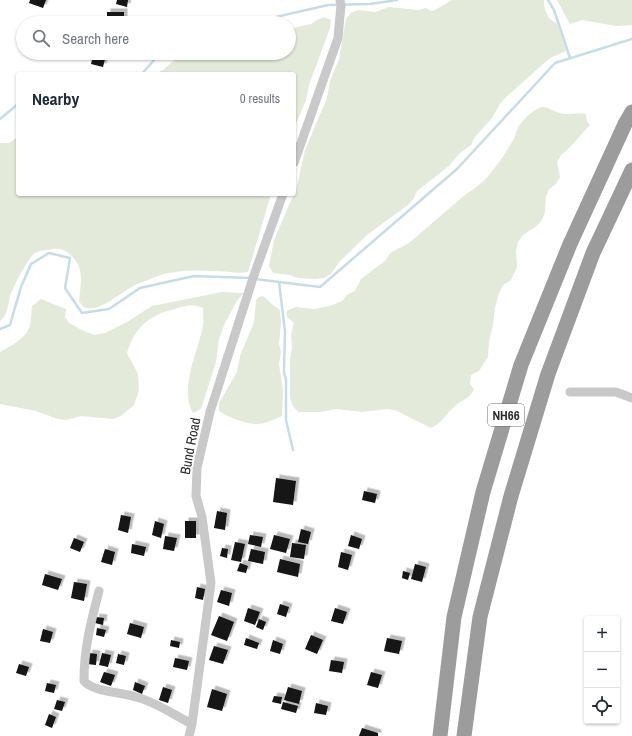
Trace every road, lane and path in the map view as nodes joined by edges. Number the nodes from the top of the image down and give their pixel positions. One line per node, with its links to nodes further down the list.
1 (340, 0): 3 (street)
2 (632, 112): 11 (highway, NH66)
3 (296, 157)
4 (632, 170): 12 (highway, NH66)
5 (282, 196): 9 (street, Bund Road)
6 (570, 392): 7 (street)
7 (632, 398)
8 (100, 590): 9 (street)
9 (192, 724): 10 (street, Bund Road)
10 (189, 736)
11 (440, 736)
12 (464, 736)

